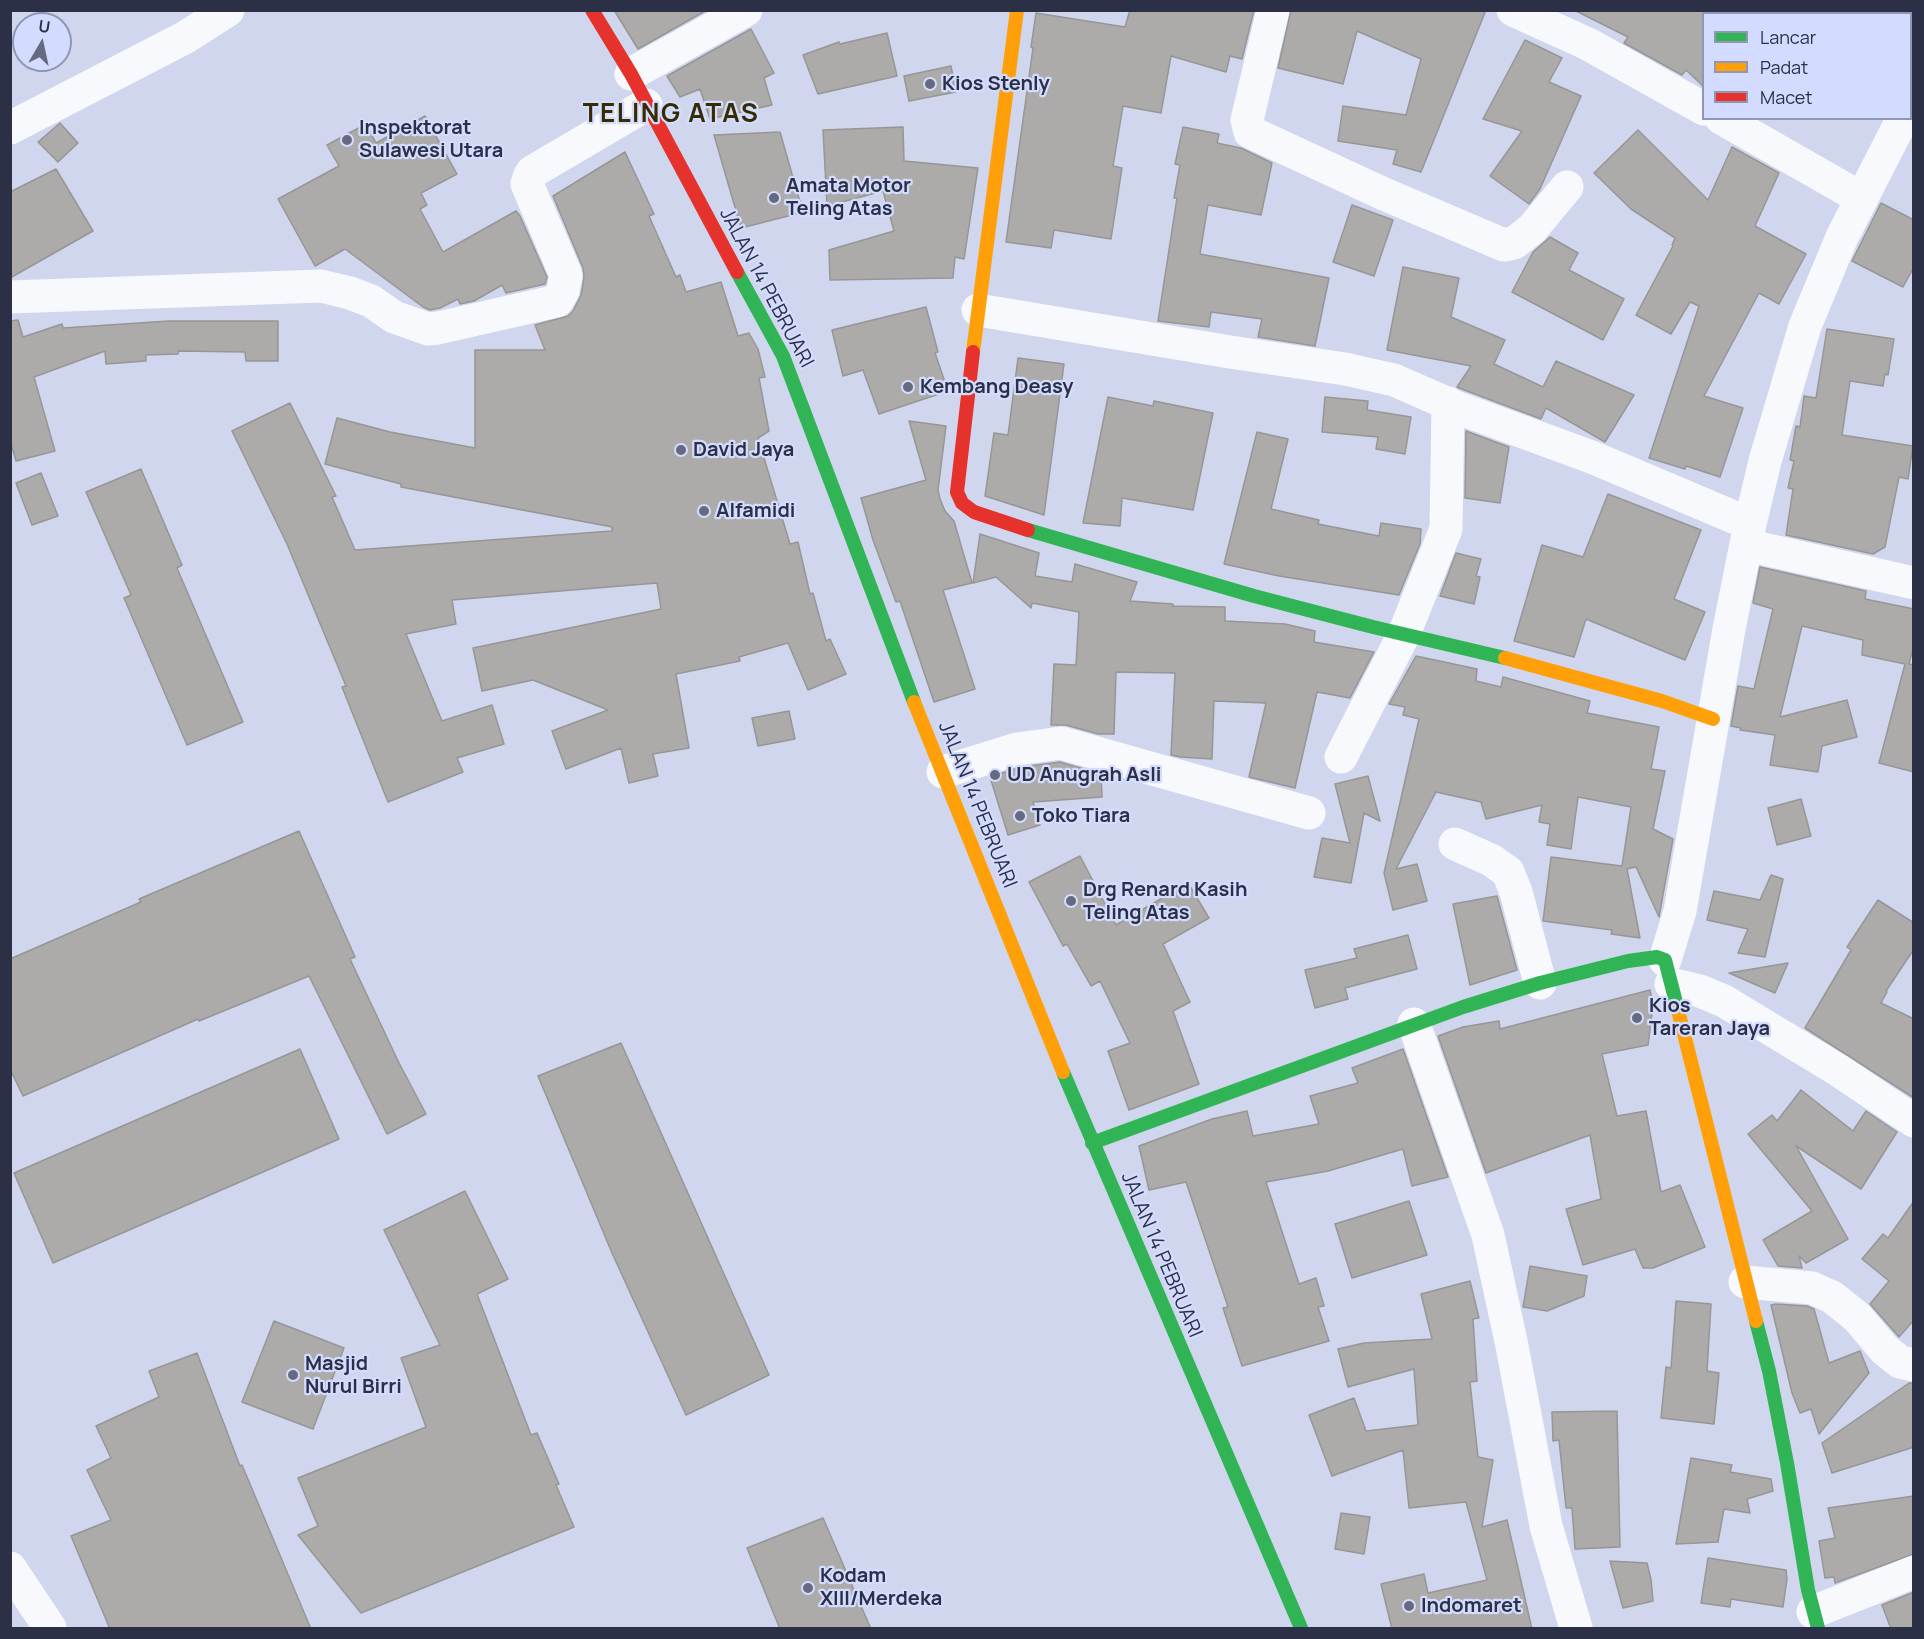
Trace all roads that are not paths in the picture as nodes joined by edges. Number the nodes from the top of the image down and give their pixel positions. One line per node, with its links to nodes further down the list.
1 (228, 10): 12 (street)
2 (592, 10): 7 (street, JALAN 14 PEBRUARI)
3 (746, 10): 7 (street)
4 (1017, 10): 16 (street)
5 (1273, 10): 13 (street)
6 (1513, 10): 9 (street)
7 (631, 74): 8 (street, JALAN 14 PEBRUARI)
8 (646, 105): 15 (street); 23 (street, JALAN 14 PEBRUARI)
9 (1702, 108)
10 (1724, 120): 14 (street)
11 (1902, 120): 14 (street)
12 (10, 128)
13 (1567, 187)
14 (1860, 198): 18 (street)
15 (10, 297)
16 (978, 310): 17 (street); 20 (street)
17 (1448, 403): 18 (street); 20 (street)
18 (1748, 534): 19 (street); 21 (street)
19 (1914, 583)
20 (1404, 634): 21 (street); 22 (street)
21 (1713, 719): 26 (street)
22 (1341, 757)
23 (943, 772): 24 (street); 30 (street, JALAN 14 PEBRUARI)
24 (1309, 813)
25 (1455, 844): 27 (street)
26 (1668, 972): 27 (street); 29 (street); 31 (street)
27 (1540, 983): 28 (street)
28 (1414, 1024): 30 (street); 38 (street)
29 (1914, 1121)
30 (1092, 1143): 37 (street, JALAN 14 PEBRUARI)
31 (1745, 1282): 32 (street); 35 (street)
32 (1914, 1365)
33 (10, 1568): 36 (street)
34 (1914, 1572): 35 (street)
35 (1813, 1623)
36 (50, 1629)
37 (1301, 1629)
38 (1576, 1629)

